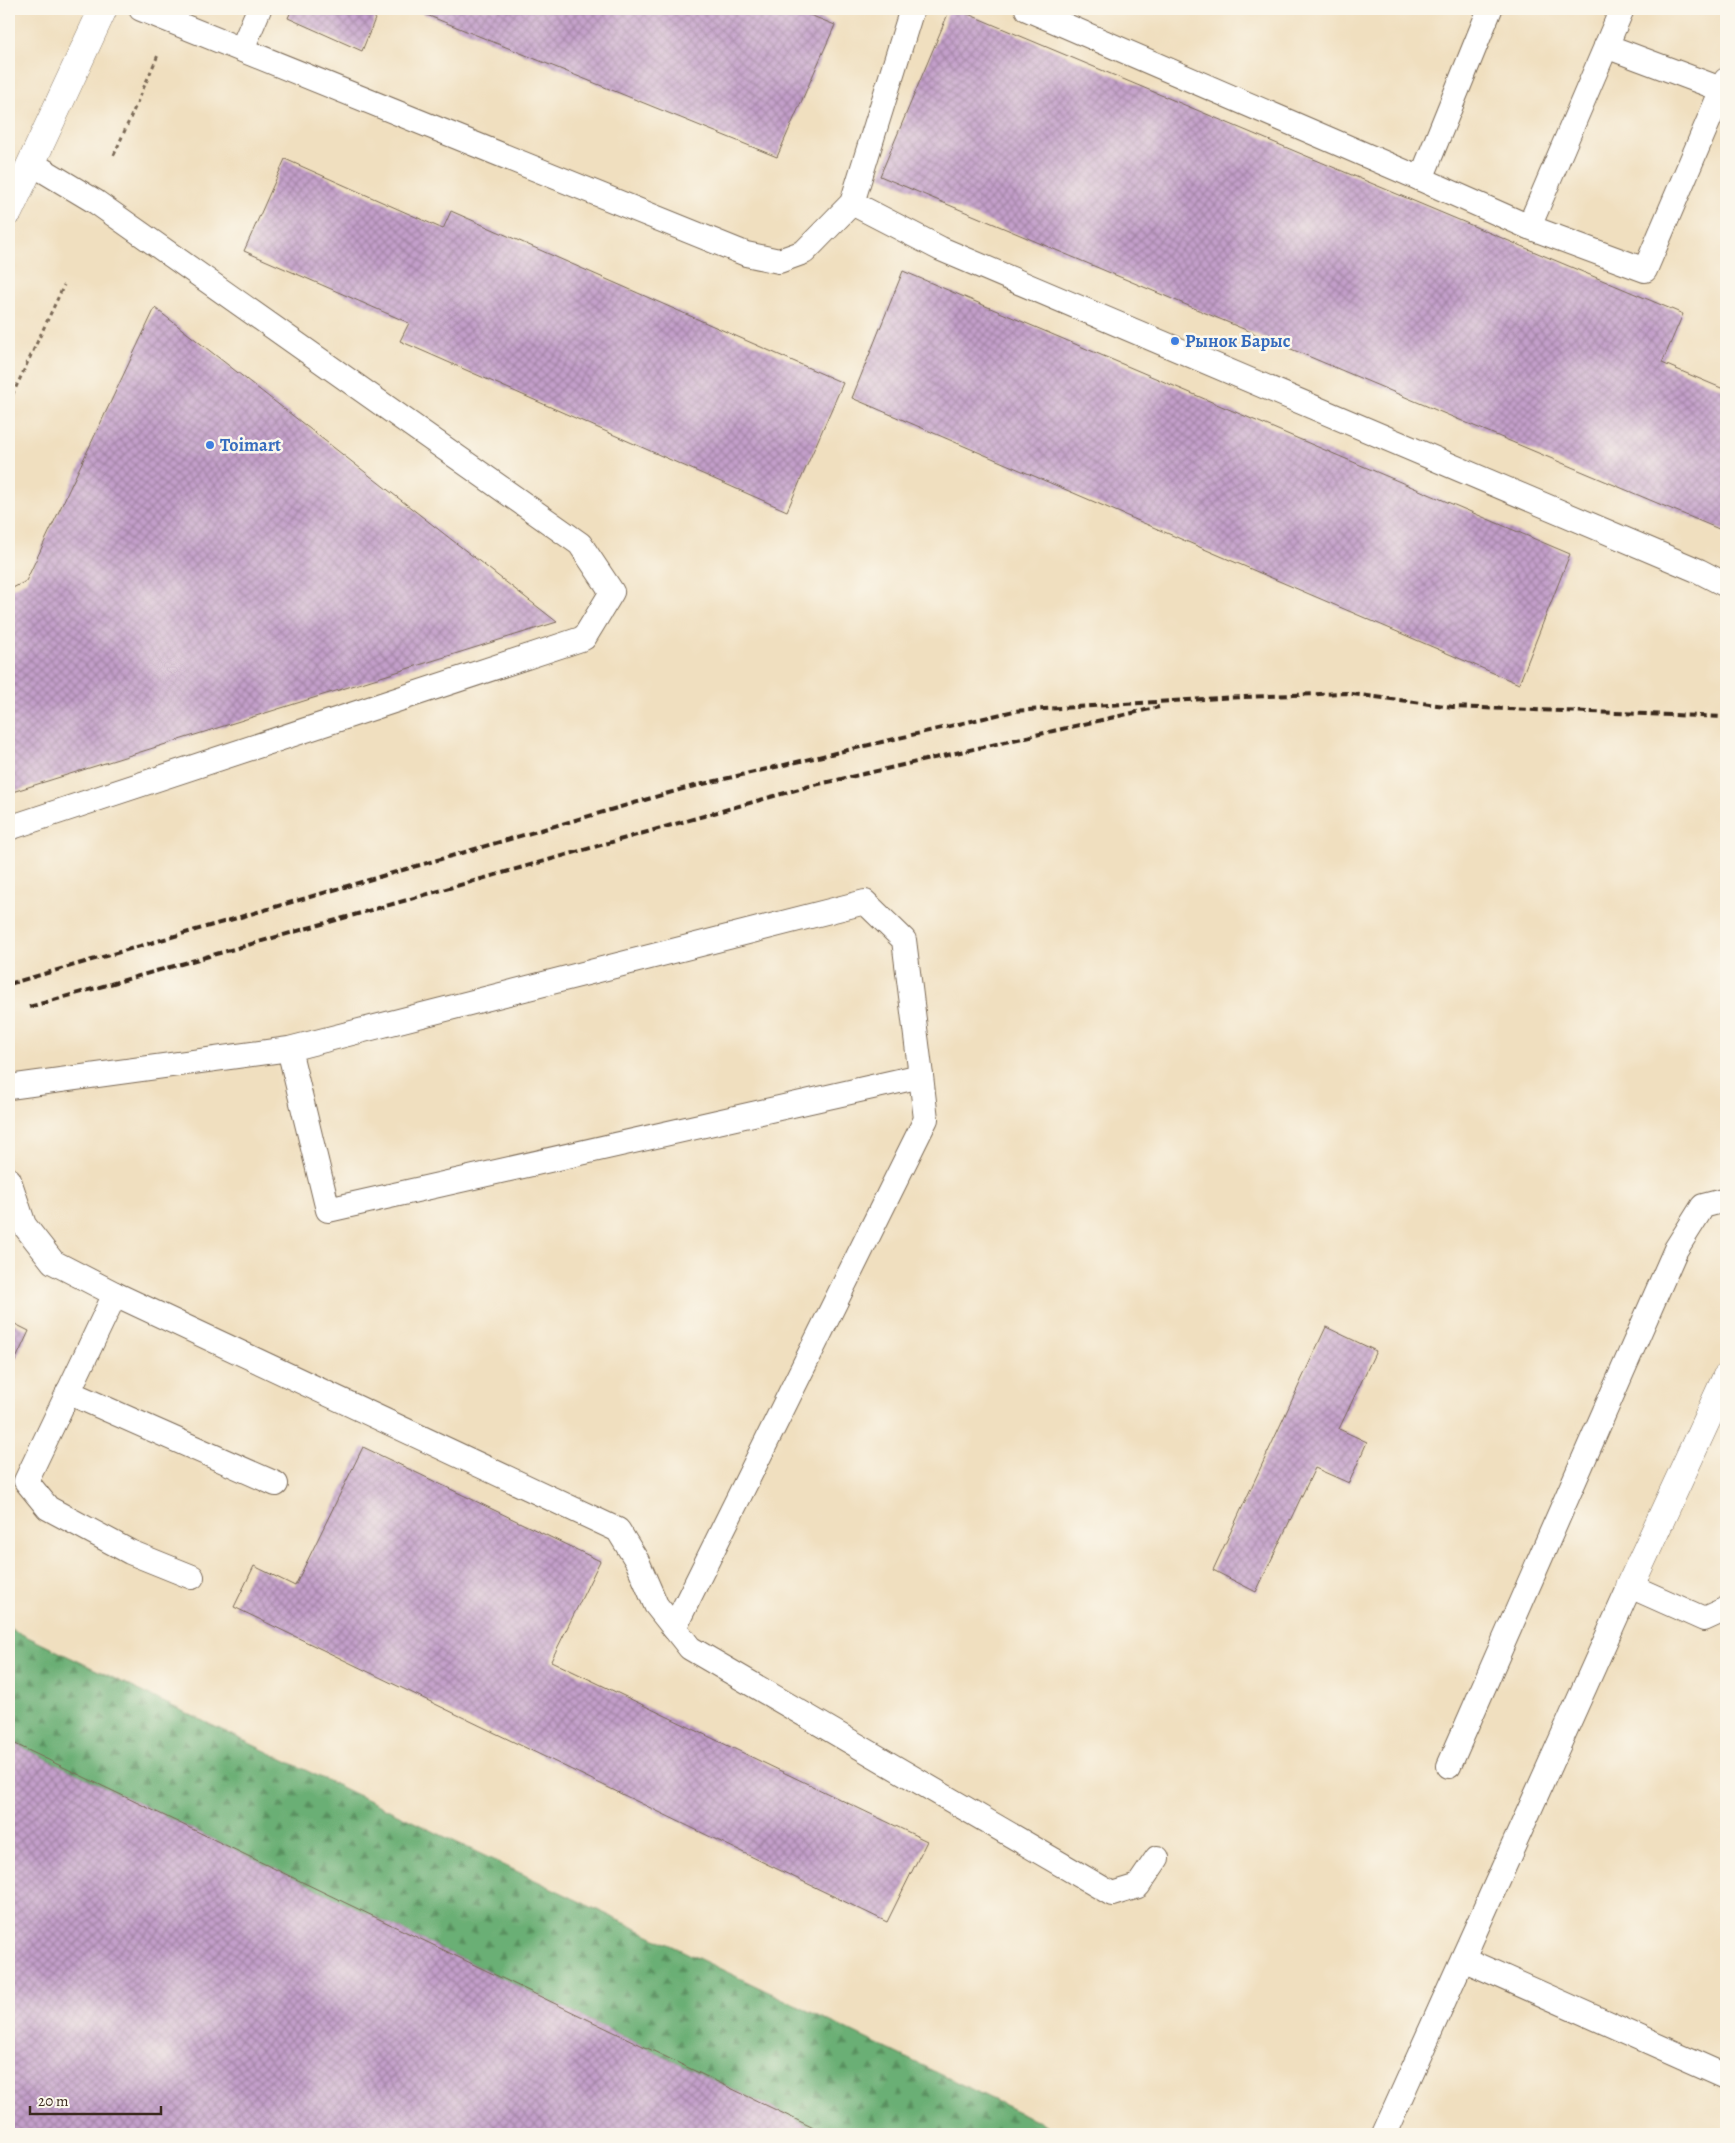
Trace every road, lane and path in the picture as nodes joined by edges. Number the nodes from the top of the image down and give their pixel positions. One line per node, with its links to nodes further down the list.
1 (103, 9): 13 (main road)
2 (141, 9): 8 (lane)
3 (259, 9): 10 (lane)
4 (912, 9): 15 (lane)
5 (1027, 9): 14 (lane)
6 (1490, 9): 14 (lane)
7 (1622, 9): 9 (lane)
8 (173, 20): 10 (lane); 12 (path)
9 (1606, 46): 11 (lane); 17 (lane)
10 (242, 49): 15 (lane)
11 (1725, 87): 17 (lane)
12 (114, 155)
13 (31, 163): 16 (main road); 21 (lane)
14 (1421, 179): 17 (lane)
15 (852, 203): 20 (lane)
16 (9, 211)
17 (1529, 227)
18 (64, 285): 19 (path)
19 (9, 402)
20 (1726, 585)
21 (9, 828)
22 (289, 1049): 23 (lane); 23 (lane); 24 (lane)
23 (920, 1076): 34 (lane)
24 (9, 1087)
25 (9, 1180): 27 (lane)
26 (1726, 1200): 35 (lane)
27 (115, 1294): 29 (lane); 34 (lane)
28 (1726, 1378): 32 (main road)
29 (68, 1392): 30 (lane); 31 (lane)
30 (276, 1484)
31 (192, 1578)
32 (1630, 1586): 33 (lane); 37 (lane)
33 (1726, 1609)
34 (674, 1628): 36 (lane)
35 (1449, 1766)
36 (1158, 1858)
37 (1463, 1959): 38 (lane); 39 (lane)
38 (1726, 2076)
39 (1384, 2134)

